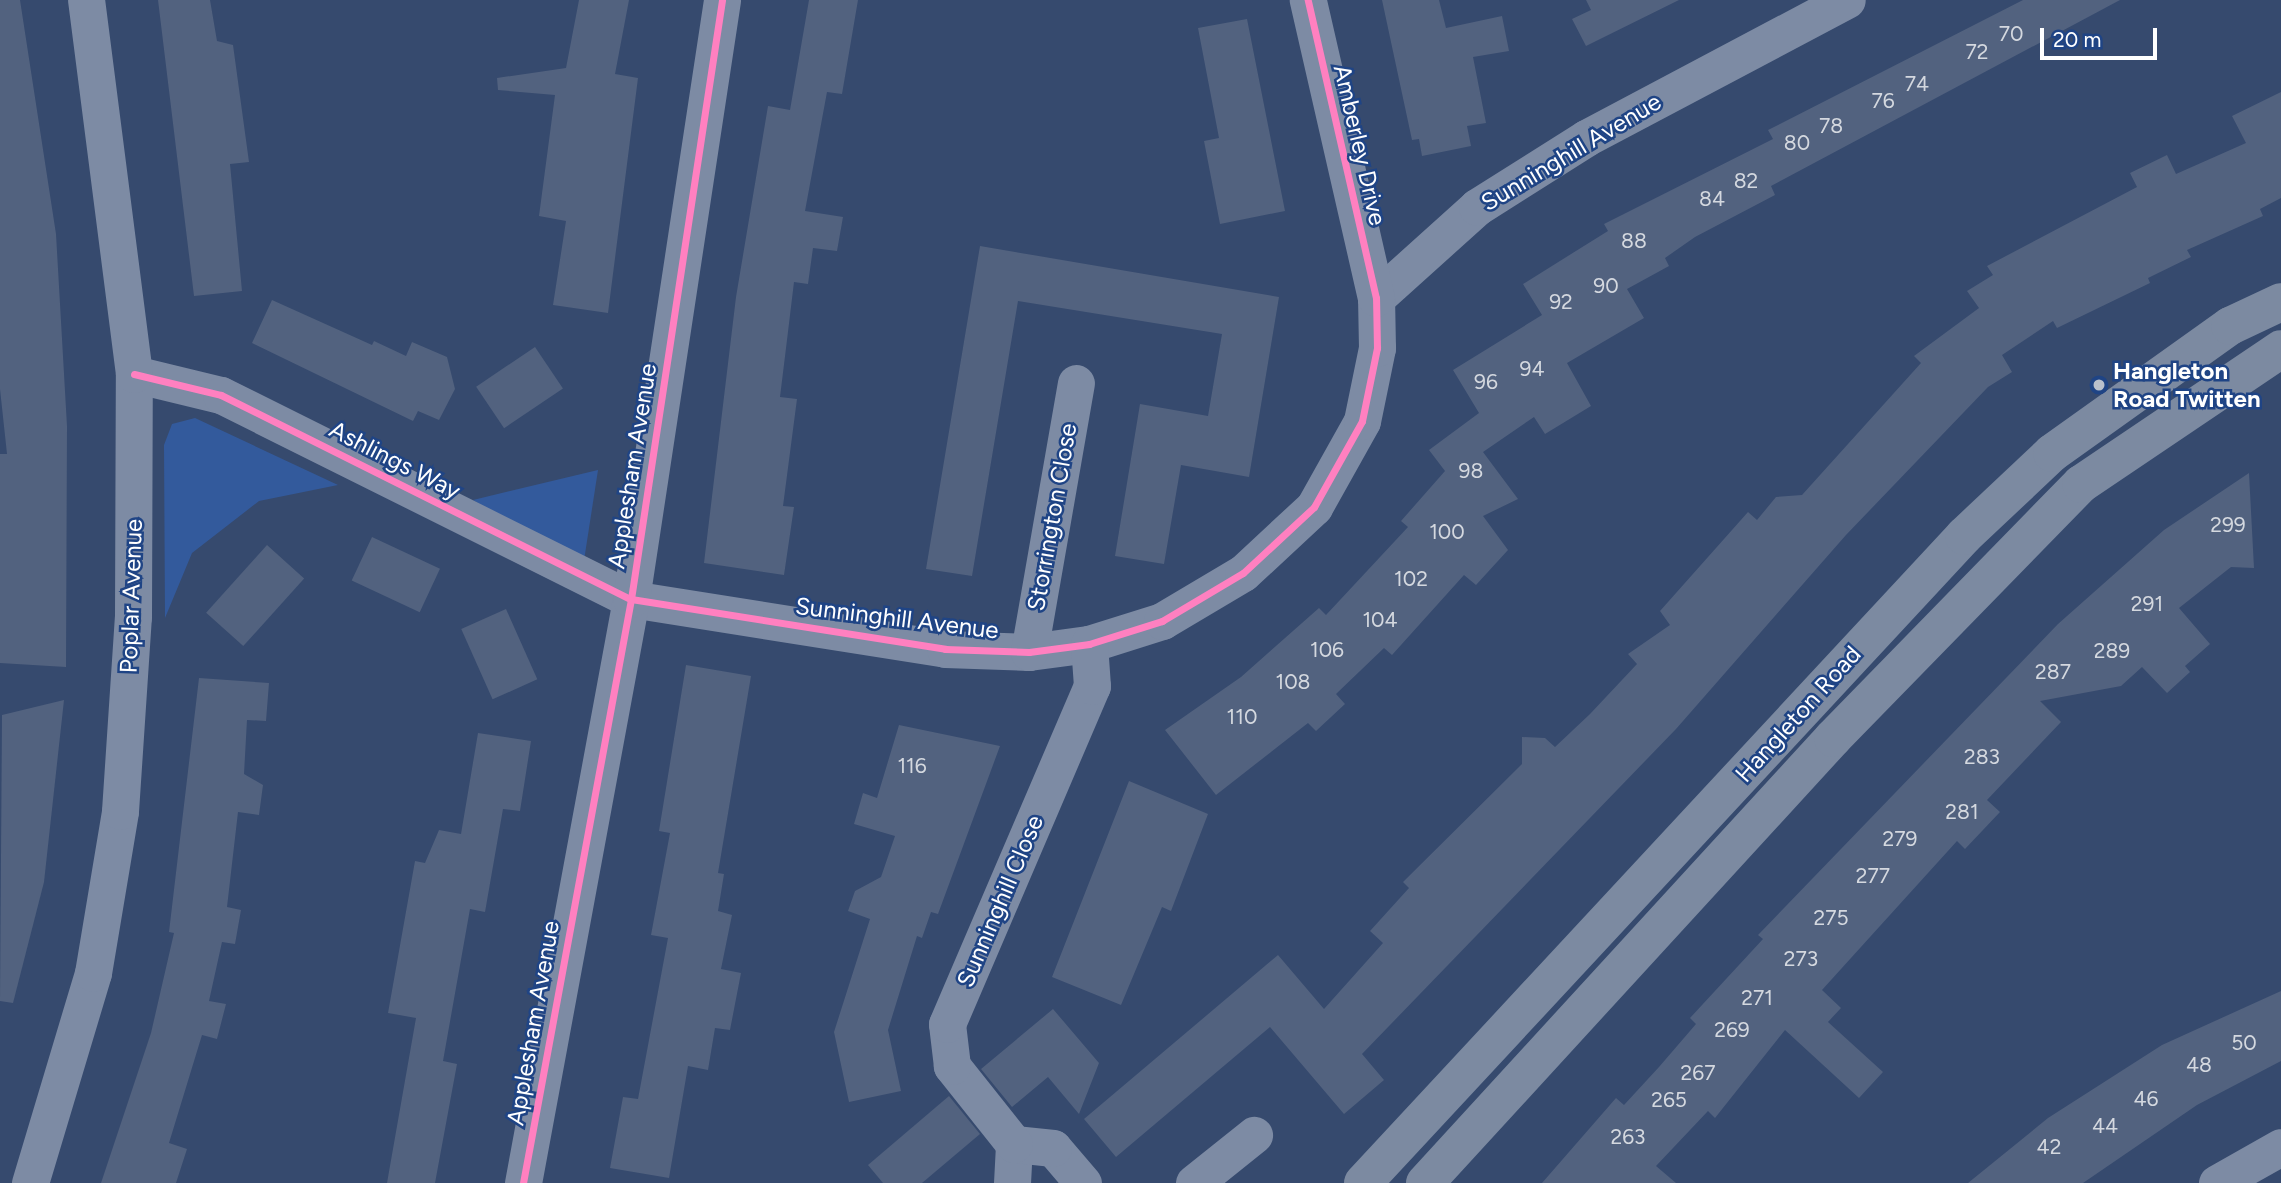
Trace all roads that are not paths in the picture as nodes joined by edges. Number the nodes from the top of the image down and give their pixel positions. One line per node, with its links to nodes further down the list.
1 (86, 0): 8 (street, Poplar Avenue)
2 (722, 0): 10 (street, Applesham Avenue)
3 (1308, 0): 5 (street, Amberley Drive)
4 (1847, 0): 5 (street, Sunninghill Avenue)
5 (1376, 298): 11 (street, Sunninghill Avenue)
6 (2281, 302): 13 (main road, Hangleton Road)
7 (2281, 349): 14 (main road, Hangleton Road)
8 (134, 374): 10 (street, Ashlings Way); 18 (street, Poplar Avenue)
9 (1076, 383): 12 (street, Storrington Close)
10 (631, 599): 12 (street, Sunninghill Avenue); 19 (street, Applesham Avenue)
11 (1089, 644): 12 (street, Sunninghill Avenue); 16 (street, Sunninghill Close)
12 (1029, 652)
13 (1796, 712): 14 (main road); 23 (main road, Hangleton Road)
14 (1833, 738): 24 (main road, Hangleton Road)
15 (1254, 1135): 22 (street)
16 (1014, 1144): 20 (street); 21 (street)
17 (2281, 1147): 25 (street)
18 (30, 1183)
19 (523, 1183)
20 (1012, 1183)
21 (1083, 1183)
22 (1194, 1183)
23 (1363, 1183)
24 (1425, 1183)
25 (2217, 1183)

